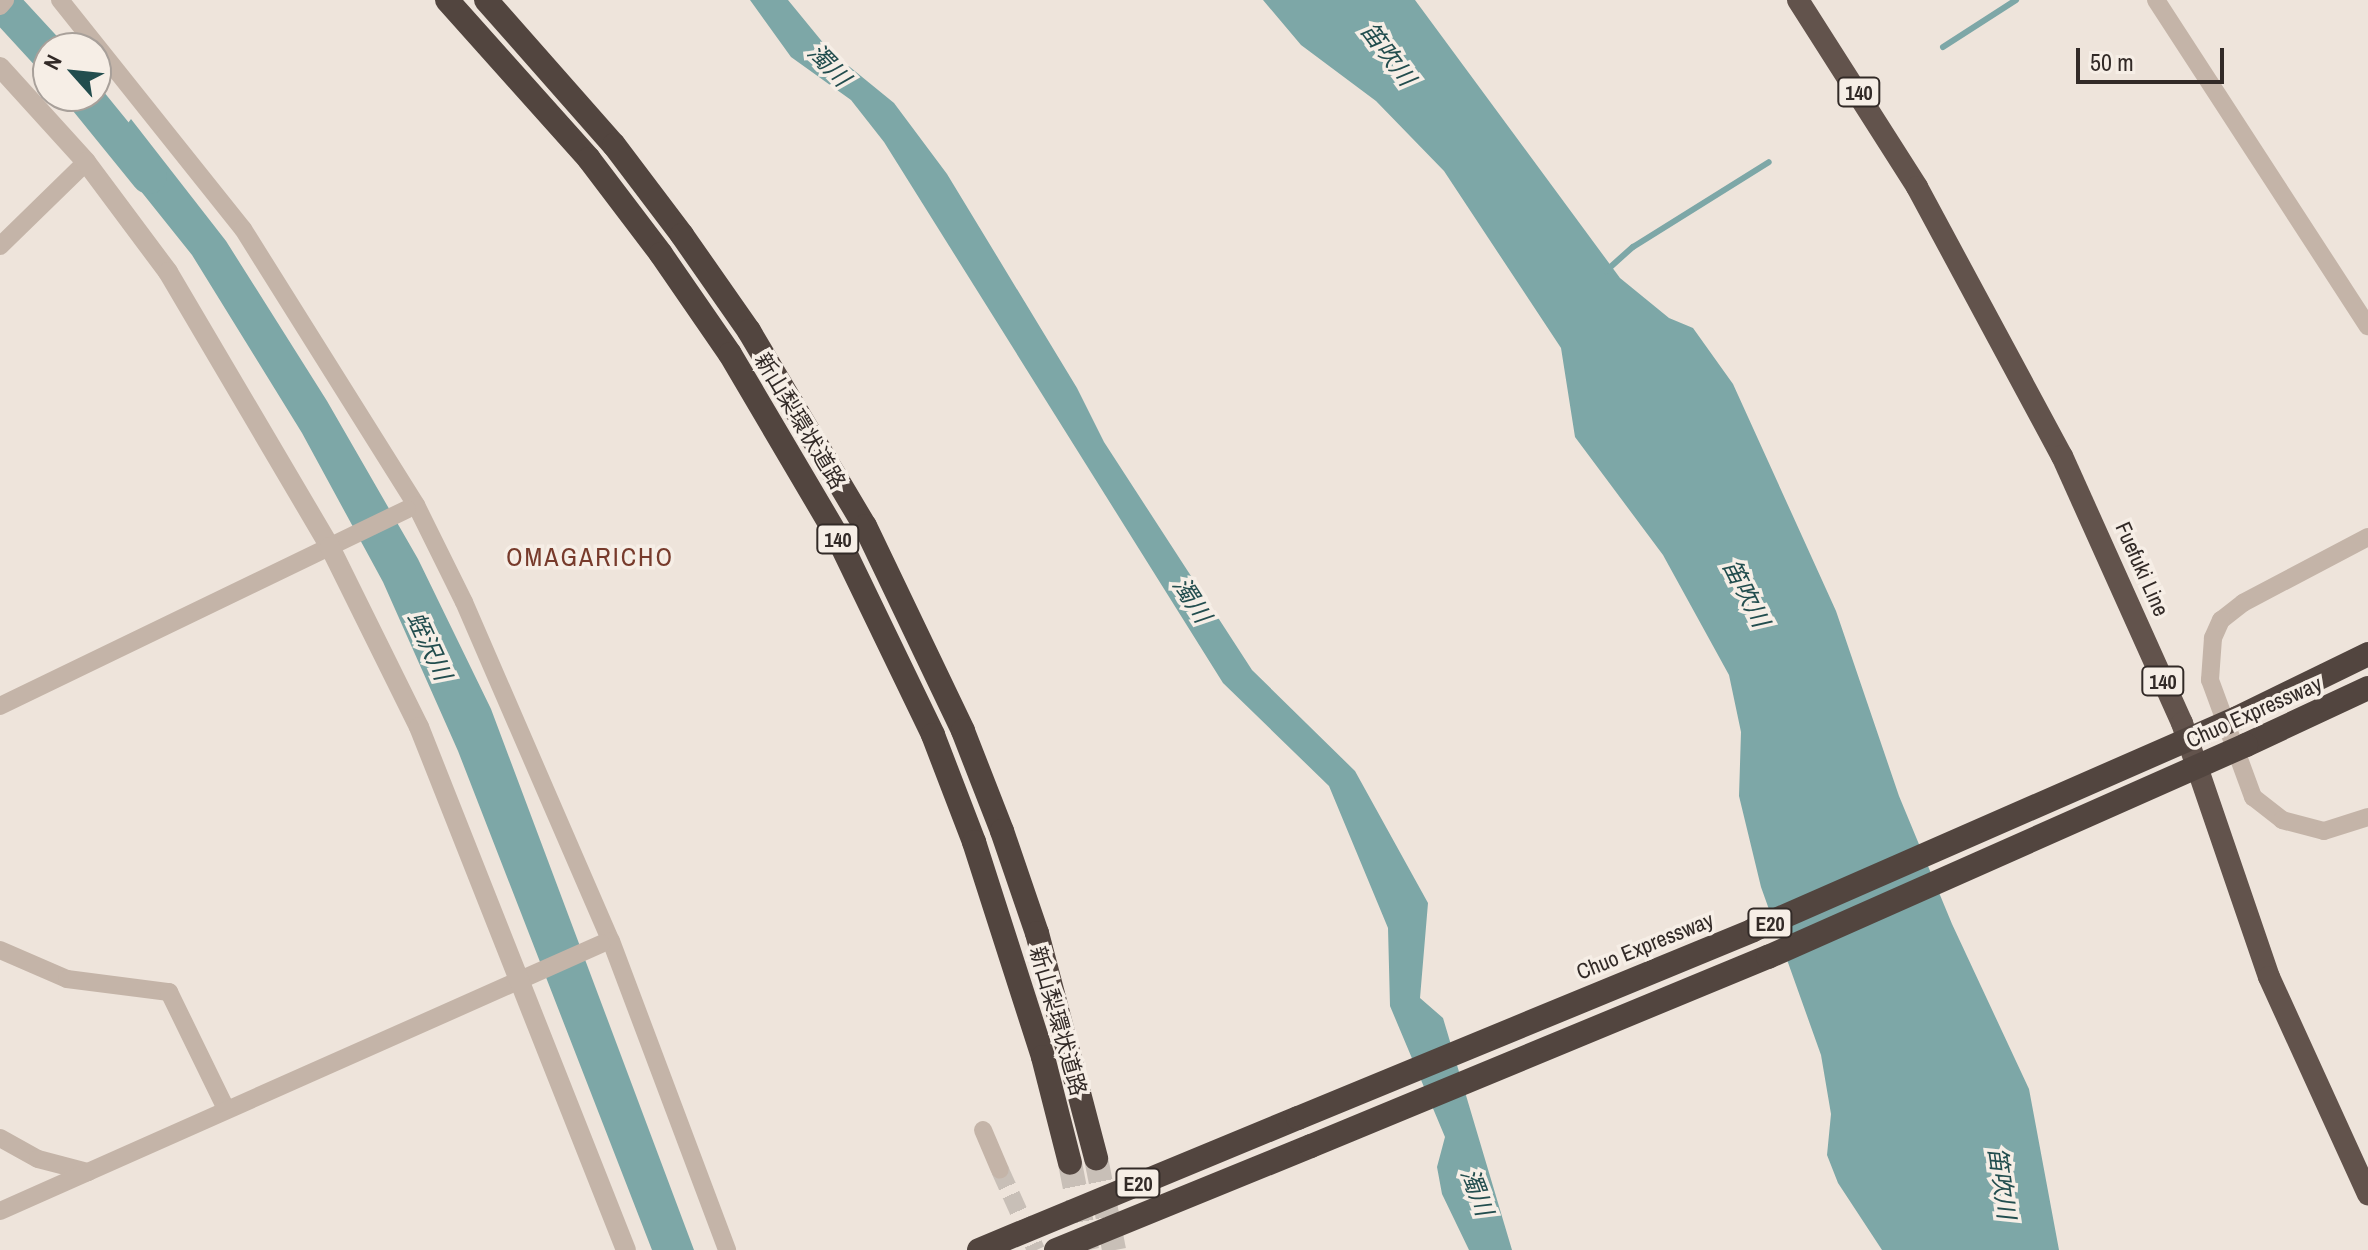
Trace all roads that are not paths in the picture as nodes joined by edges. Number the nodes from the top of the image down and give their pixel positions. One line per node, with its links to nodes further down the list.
1 (5, 0): 7 (street)
2 (60, 0): 34 (street)
3 (447, 0): 28 (highway, 新山梨環状道路 / 140)
4 (486, 0): 27 (highway, 新山梨環状道路 / 140)
5 (1798, 0): 31 (highway, Fuefuki Line / 140)
6 (2156, 0): 11 (street)
7 (0, 6)
8 (0, 67): 9 (street)
9 (86, 162): 10 (street); 14 (street)
10 (0, 246)
11 (2368, 326)
12 (407, 509): 14 (street)
13 (2368, 537): 20 (street)
14 (334, 545): 18 (street); 23 (street)
15 (2368, 654): 35 (highway, Chuo Expressway / E20, bridge)
16 (2368, 688): 19 (highway, Chuo Expressway / E20)
17 (2368, 699): 19 (highway)
18 (0, 706)
19 (2246, 745): 36 (highway, Chuo Expressway / E20, bridge)
20 (2368, 817)
21 (601, 944): 23 (street)
22 (0, 950): 24 (street)
23 (526, 975): 24 (street); 33 (street)
24 (226, 1109): 30 (street)
25 (983, 1130): 29 (street)
26 (0, 1138): 30 (street)
27 (1096, 1158)
28 (1070, 1163)
29 (1000, 1170)
30 (88, 1172): 32 (street)
31 (2368, 1194)
32 (0, 1211)
33 (626, 1250)
34 (727, 1250)
35 (979, 1250)
36 (1056, 1250)

